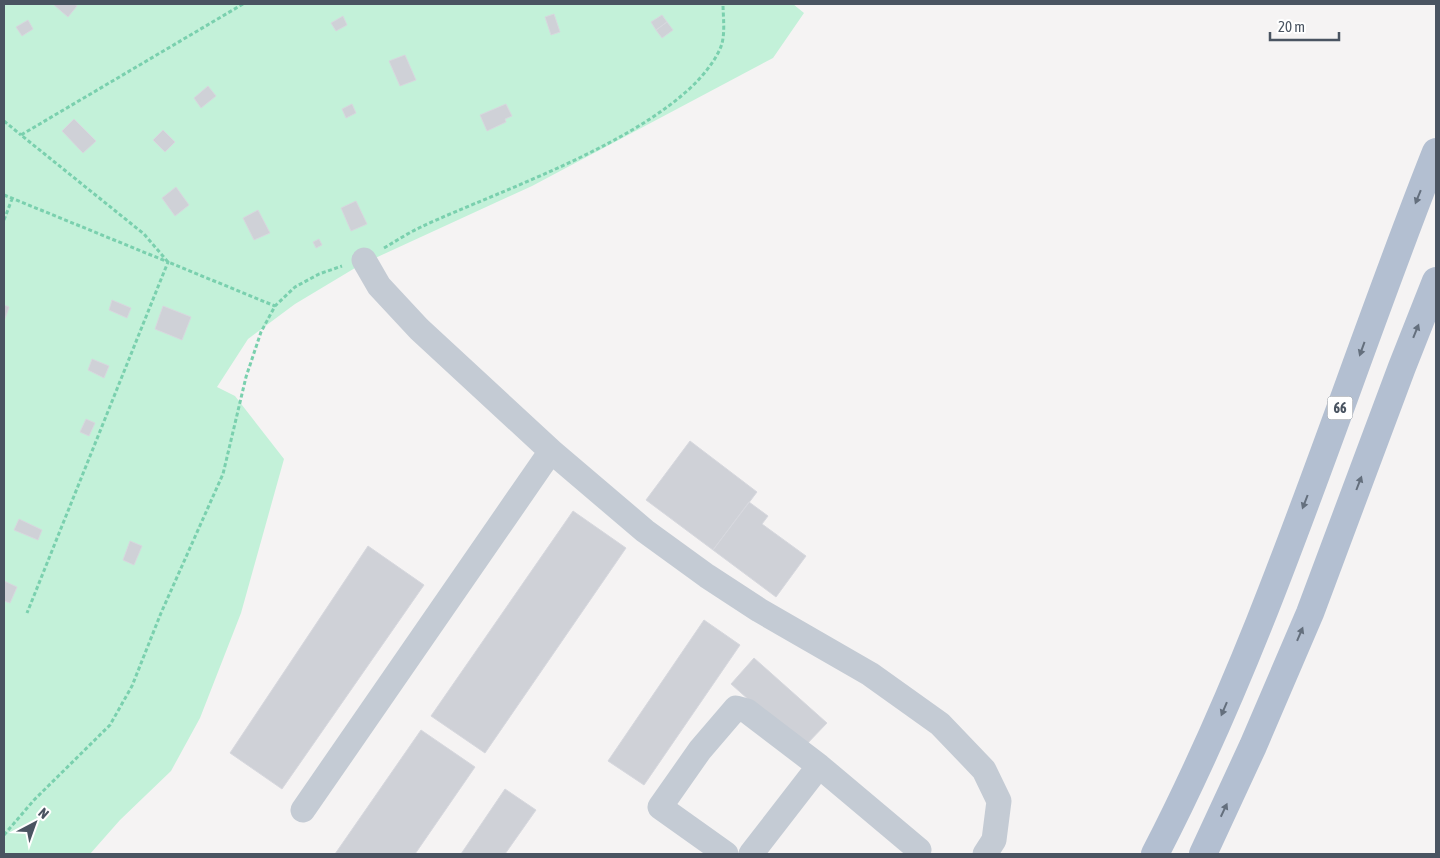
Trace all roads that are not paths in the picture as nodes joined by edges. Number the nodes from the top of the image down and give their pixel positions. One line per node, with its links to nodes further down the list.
1 (1436, 152): 11 (main road, 66, one-way to 11)
2 (364, 260): 4 (lane)
3 (1436, 281): 12 (main road, one-way to 3)
4 (551, 451): 6 (lane); 10 (lane)
5 (819, 766): 7 (lane); 8 (lane); 9 (lane)
6 (303, 810)
7 (726, 854)
8 (751, 854)
9 (916, 854)
10 (985, 854)
11 (1155, 854)
12 (1203, 854)

